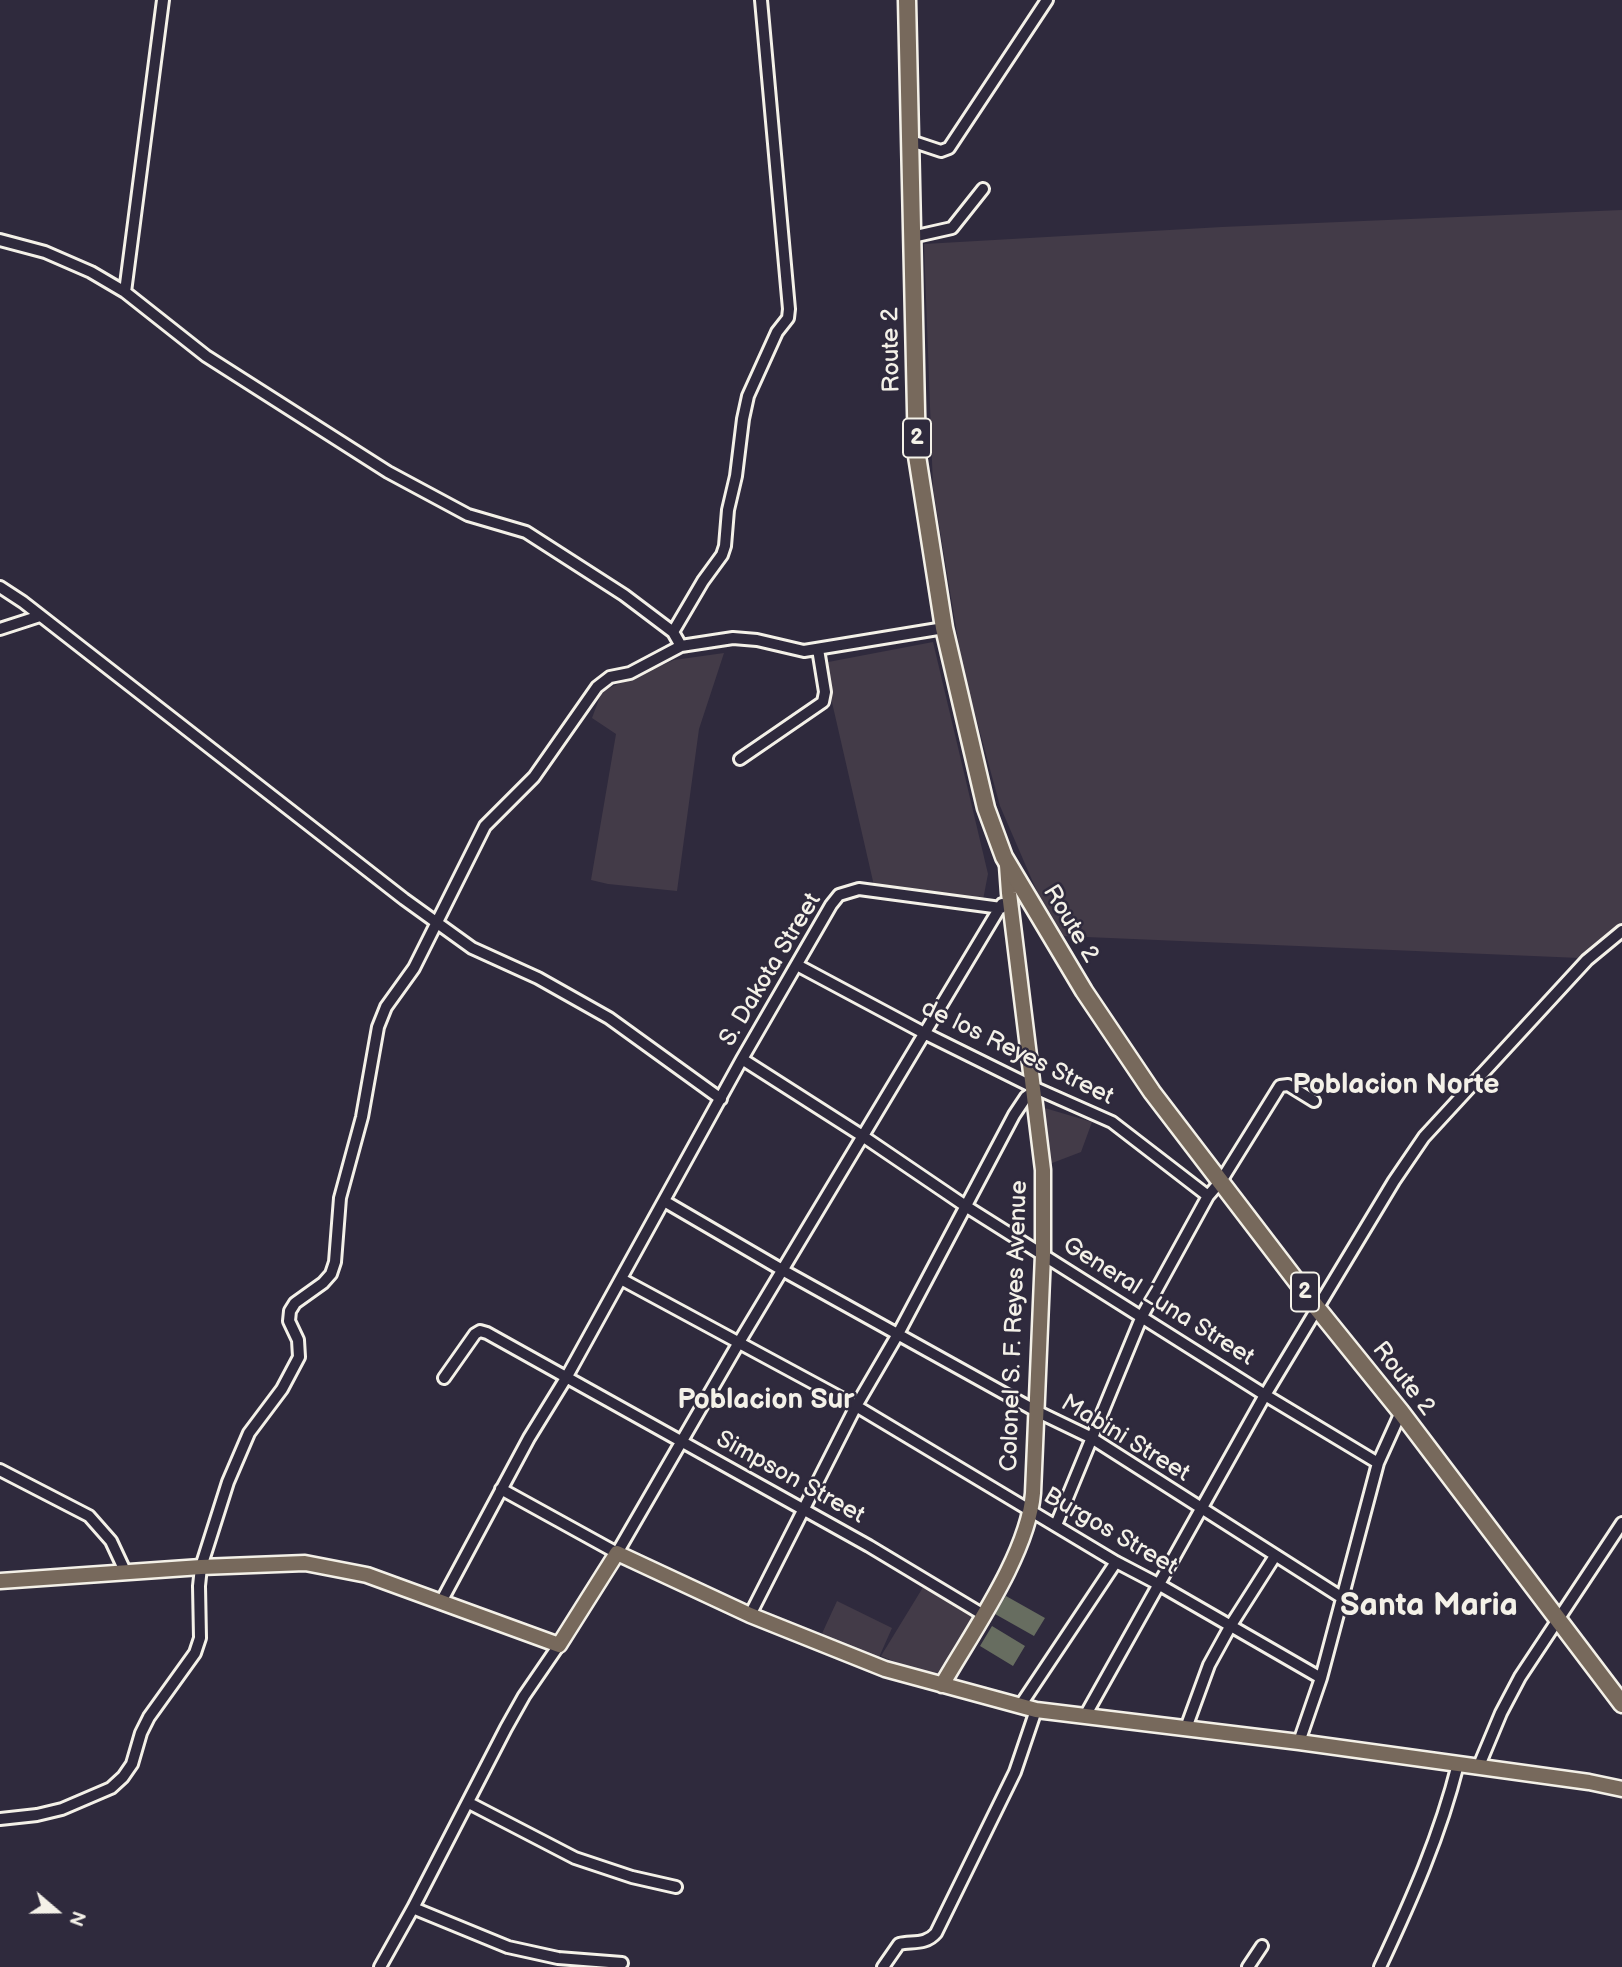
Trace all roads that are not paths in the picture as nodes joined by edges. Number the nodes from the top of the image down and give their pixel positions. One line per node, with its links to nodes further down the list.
1 (163, 0): 9 (street)
2 (761, 0): 14 (street)
3 (907, 0): 5 (highway, Route 2 / 2)
4 (1047, 0): 5 (street)
5 (911, 141): 7 (highway, Route 2 / 2)
6 (983, 189): 7 (street)
7 (912, 237): 12 (highway, Route 2 / 2)
8 (0, 240): 9 (street)
9 (125, 292): 14 (street)
10 (0, 587): 11 (street)
11 (40, 616): 13 (street); 21 (street)
12 (944, 628): 16 (street); 18 (highway, Route 2 / 2)
13 (0, 629)
14 (673, 632): 15 (street)
15 (681, 646): 16 (street); 21 (street)
16 (818, 649): 17 (street)
17 (740, 759)
18 (1007, 865): 19 (main road, Colonel S. F. Reyes Avenue); 30 (highway, Route 2 / 2)
19 (1009, 893): 20 (street); 26 (main road, Colonel S. F. Reyes Avenue)
20 (1001, 908): 23 (street, S. Dakota Street); 24 (street)
21 (434, 921): 27 (street); 60 (street)
22 (1622, 930): 37 (street)
23 (797, 965): 24 (street, de los Reyes Street); 25 (street, S. Dakota Street)
24 (926, 1034): 26 (street, de los Reyes Street); 29 (street)
25 (742, 1059): 27 (street, S. Dakota Street); 29 (street, General Luna Street)
26 (1033, 1089): 31 (street, de los Reyes Street); 33 (street); 34 (main road, Colonel S. F. Reyes Avenue)
27 (721, 1100): 32 (street, S. Dakota Street)
28 (1314, 1101): 30 (street)
29 (863, 1137): 33 (street, General Luna Street); 35 (street)
30 (1221, 1181): 31 (street); 37 (highway, Route 2 / 2)
31 (1208, 1196): 38 (street)
32 (664, 1201): 35 (street, Mabini Street); 36 (street, S. Dakota Street)
33 (967, 1207): 34 (street, General Luna Street); 39 (street)
34 (1044, 1255): 38 (street, General Luna Street); 45 (main road, Colonel S. F. Reyes Avenue)
35 (784, 1271): 39 (street, Mabini Street); 40 (street)
36 (621, 1279): 40 (street, Burgos Street); 42 (street, S. Dakota Street)
37 (1317, 1308): 43 (street); 46 (highway, Route 2 / 2)
38 (1142, 1316): 43 (street, General Luna Street); 47 (street)
39 (898, 1335): 44 (street); 45 (street, Mabini Street)
40 (738, 1344): 44 (street, Burgos Street); 48 (street)
41 (444, 1378): 42 (street, Simpson Street)
42 (566, 1378): 48 (street, Simpson Street); 51 (street, S. Dakota Street)
43 (1265, 1395): 49 (street, General Luna Street); 52 (street)
44 (856, 1406): 53 (street); 54 (street, Burgos Street)
45 (1036, 1411): 47 (street, Mabini Street); 54 (main road, Colonel S. F. Reyes Avenue)
46 (1401, 1412): 49 (street); 68 (highway, Route 2 / 2)
47 (1090, 1437): 52 (street, Mabini Street); 56 (street)
48 (681, 1443): 53 (street, Simpson Street); 57 (street)
49 (1378, 1463): 64 (street)
50 (0, 1470): 61 (street)
51 (501, 1489): 57 (street); 65 (street, S. Dakota Street)
52 (1200, 1509): 58 (street, Mabini Street); 63 (street)
53 (803, 1510): 66 (street, Simpson Street); 67 (street)
54 (1032, 1511): 56 (street, Burgos Street); 66 (main road, Colonel S. F. Reyes Avenue)
55 (1622, 1523): 68 (street)
56 (1056, 1525): 59 (street, Burgos Street)
57 (617, 1553): 67 (main road); 70 (main road)
58 (1275, 1556): 64 (street, Mabini Street); 69 (street)
59 (1115, 1562): 63 (street, Burgos Street); 74 (street)
60 (201, 1567): 61 (main road); 65 (main road); 83 (street)
61 (125, 1572): 62 (main road)
62 (0, 1581)
63 (1158, 1584): 69 (street, Burgos Street); 76 (street)
64 (1341, 1597): 71 (street)
65 (441, 1602): 70 (main road)
66 (982, 1614): 72 (main road, Colonel S. F. Reyes Avenue)
67 (750, 1615): 72 (main road)
68 (1557, 1618): 73 (highway, Route 2 / 2); 80 (street)
69 (1231, 1625): 71 (street, Burgos Street); 77 (street)
70 (559, 1645): 82 (street)
71 (1321, 1678): 78 (street)
72 (942, 1685): 74 (main road)
73 (1622, 1704)
74 (1020, 1706): 75 (main road)
75 (1036, 1710): 76 (main road); 89 (street)
76 (1086, 1716): 77 (main road)
77 (1186, 1728): 78 (main road)
78 (1299, 1742): 79 (main road)
79 (1458, 1765): 80 (main road); 91 (street)
80 (1478, 1768): 81 (main road)
81 (1622, 1789)
82 (468, 1803): 84 (street); 85 (street)
83 (0, 1819)
84 (676, 1887)
85 (414, 1908): 87 (street); 88 (street)
86 (1262, 1946): 90 (street)
87 (622, 1963)
88 (380, 1967)
89 (883, 1967)
90 (1248, 1967)
91 (1380, 1967)

